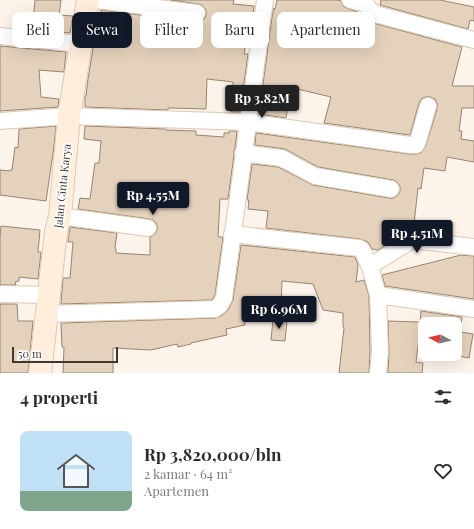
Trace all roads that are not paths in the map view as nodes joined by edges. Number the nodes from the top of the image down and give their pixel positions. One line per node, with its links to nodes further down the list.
1 (88, 0): 6 (street, Jalan Cinta Karya)
2 (96, 0): 7 (street)
3 (265, 0): 15 (street)
4 (350, 0): 5 (street)
5 (368, 2): 9 (street)
6 (86, 12)
7 (188, 12)
8 (0, 36): 10 (street)
9 (474, 40)
10 (72, 43)
11 (79, 48): 13 (street, Jalan Cinta Karya)
12 (428, 106): 15 (street)
13 (69, 116): 14 (street); 15 (street); 18 (street, Jalan Cinta Karya)
14 (0, 121)
15 (247, 122): 16 (street)
16 (243, 153): 17 (street); 20 (street)
17 (391, 189)
18 (60, 216): 19 (street); 25 (street, Jalan Cinta Karya)
19 (148, 228)
20 (232, 234): 22 (street); 25 (street)
21 (474, 247): 22 (street)
22 (371, 268): 24 (street)
23 (0, 294): 25 (street)
24 (378, 295): 26 (street); 28 (street)
25 (48, 304): 27 (street, Jalan Cinta Karya)
26 (474, 309)
27 (40, 373)
28 (378, 373)

